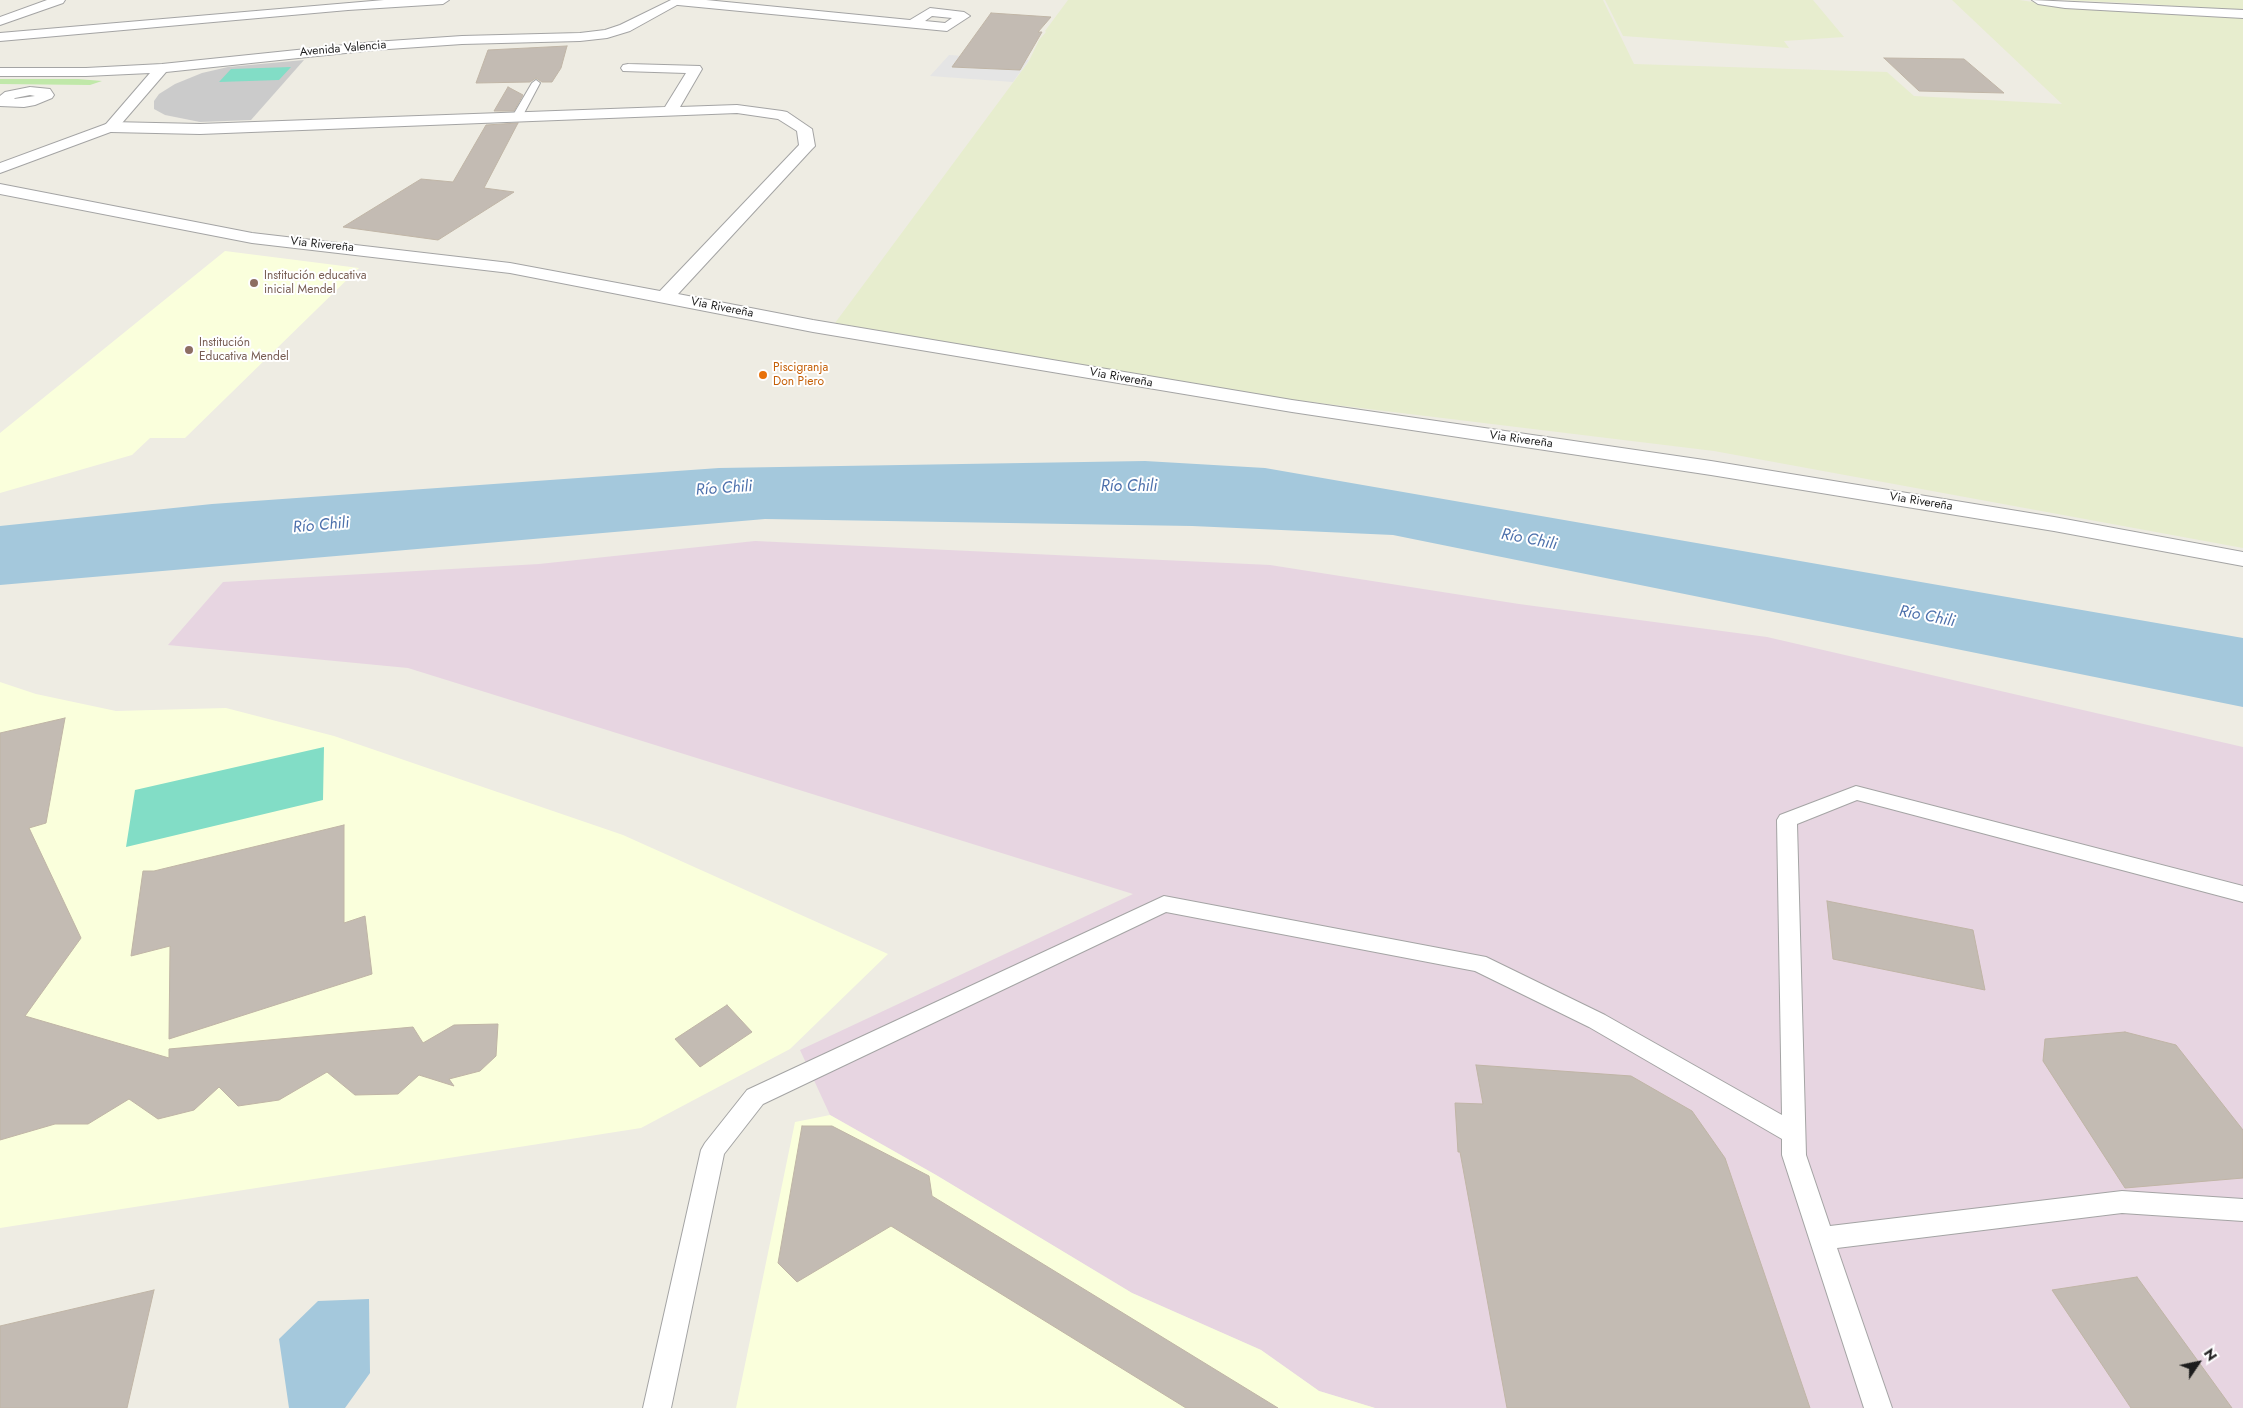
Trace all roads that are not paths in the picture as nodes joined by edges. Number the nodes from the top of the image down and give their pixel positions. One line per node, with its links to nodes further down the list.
1 (59, 0): 6 (street)
2 (443, 0): 8 (street)
3 (679, 0): 7 (street); 9 (street, Avenida Valencia)
4 (2038, 0): 5 (street)
5 (2243, 14)
6 (0, 22)
7 (913, 23)
8 (0, 37)
9 (162, 68): 11 (street, Avenida Valencia); 17 (street)
10 (628, 68): 15 (street)
11 (0, 72)
12 (536, 83): 16 (lane)
13 (0, 89): 14 (street)
14 (19, 92)
15 (670, 112): 16 (street); 20 (street)
16 (517, 117): 17 (street)
17 (111, 127): 18 (street)
18 (0, 168)
19 (0, 189): 20 (street, Via Rivereña)
20 (665, 297): 21 (street, Via Rivereña)
21 (2243, 559)
22 (2243, 894): 23 (lane)
23 (1793, 1133): 25 (lane); 26 (lane)
24 (2243, 1210): 25 (lane)
25 (1822, 1238): 27 (lane)
26 (657, 1408)
27 (1878, 1408)

